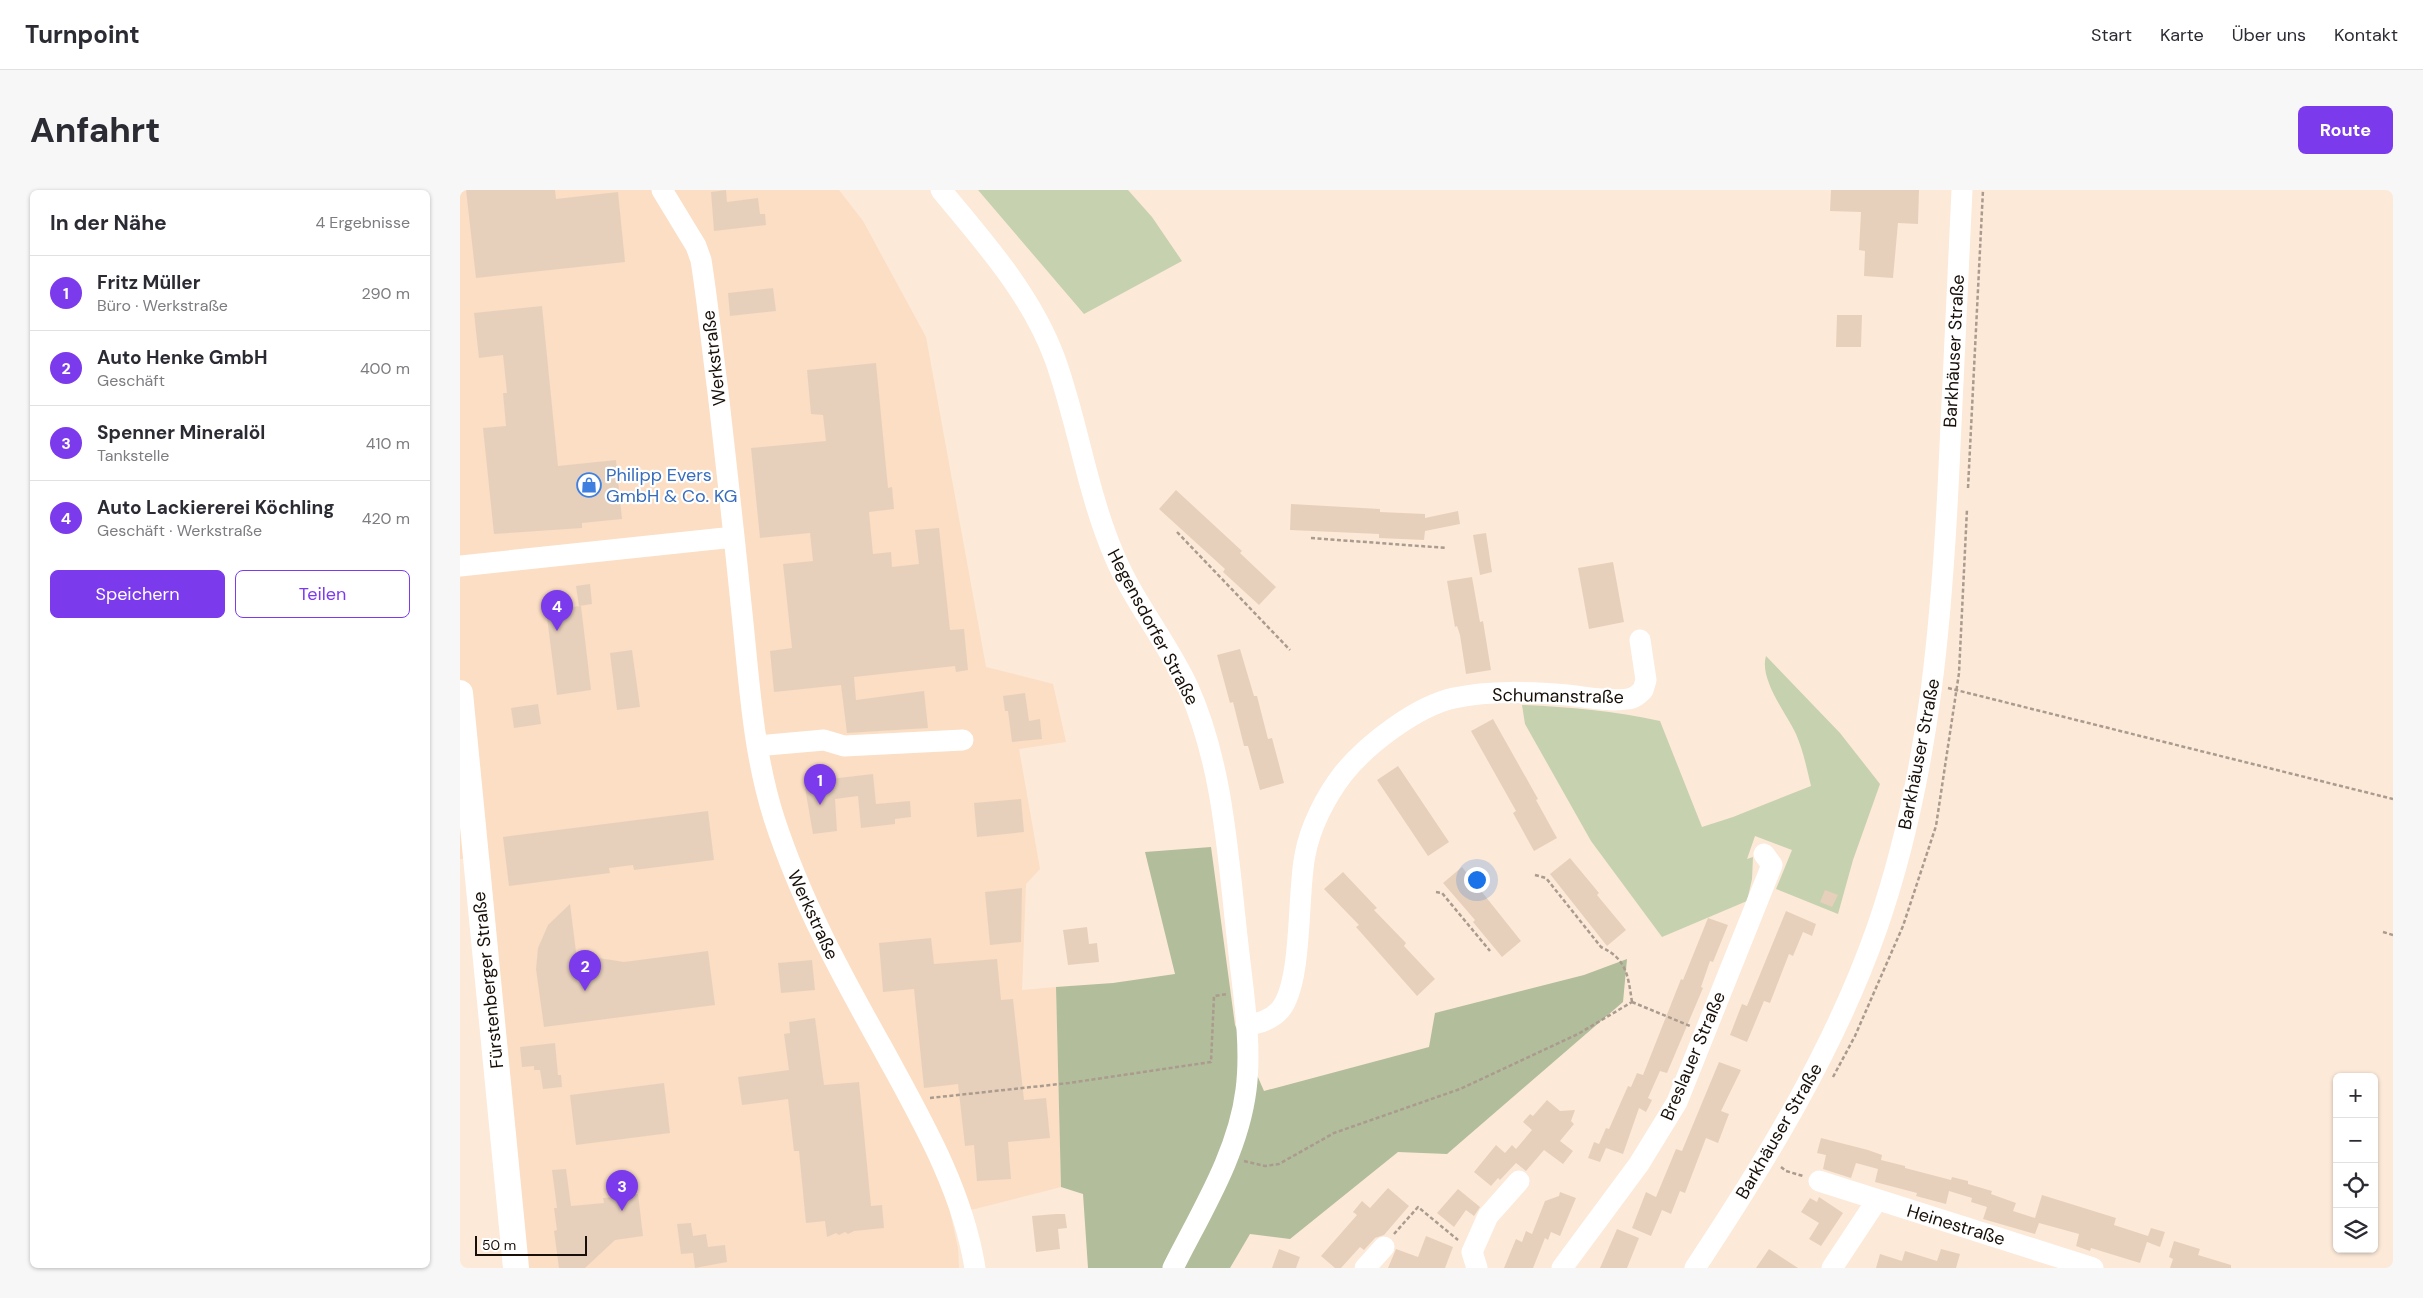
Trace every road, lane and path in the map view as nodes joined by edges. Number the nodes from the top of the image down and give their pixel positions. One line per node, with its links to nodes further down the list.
1 (662, 190): 5 (street, Werkstraße)
2 (941, 190): 25 (street, Hegensdorfer Straße)
3 (1962, 190): 11 (street, Barkhäuser Straße)
4 (1177, 532): 10 (path)
5 (734, 537): 8 (street); 14 (street, Werkstraße)
6 (1311, 538): 7 (path)
7 (1447, 548)
8 (460, 566)
9 (1640, 640): 25 (street, Schumanstraße)
10 (1290, 650)
11 (1933, 686): 16 (path); 35 (street, Barkhäuser Straße)
12 (460, 693): 15 (main road, Fürstenberger Straße)
13 (963, 740): 14 (street)
14 (757, 746): 27 (street, Werkstraße)
15 (464, 770): 36 (main road, Fürstenberger Straße)
16 (2393, 799)
17 (1764, 854): 26 (street, Breslauer Straße)
18 (1535, 875): 24 (path)
19 (1436, 892): 22 (path)
20 (2383, 932): 21 (path)
21 (2393, 935)
22 (1490, 951)
23 (1214, 996): 27 (path)
24 (1632, 1002): 26 (path); 28 (path)
25 (1247, 1026): 28 (street, Hegensdorfer Straße)
26 (1706, 1032): 40 (street, Breslauer Straße)
27 (911, 1100): 37 (street, Werkstraße)
28 (1228, 1154): 38 (street, Hegensdorfer Straße)
29 (1776, 1163): 31 (path)
30 (1519, 1180): 34 (street)
31 (1819, 1181): 32 (street, Heinestraße)
32 (1876, 1200): 41 (street); 42 (street, Heinestraße)
33 (1384, 1246): 34 (path); 39 (street)
34 (1474, 1260)
35 (1701, 1266)
36 (516, 1268)
37 (975, 1268)
38 (1173, 1268)
39 (1365, 1268)
40 (1562, 1268)
41 (1832, 1268)
42 (2093, 1268)

